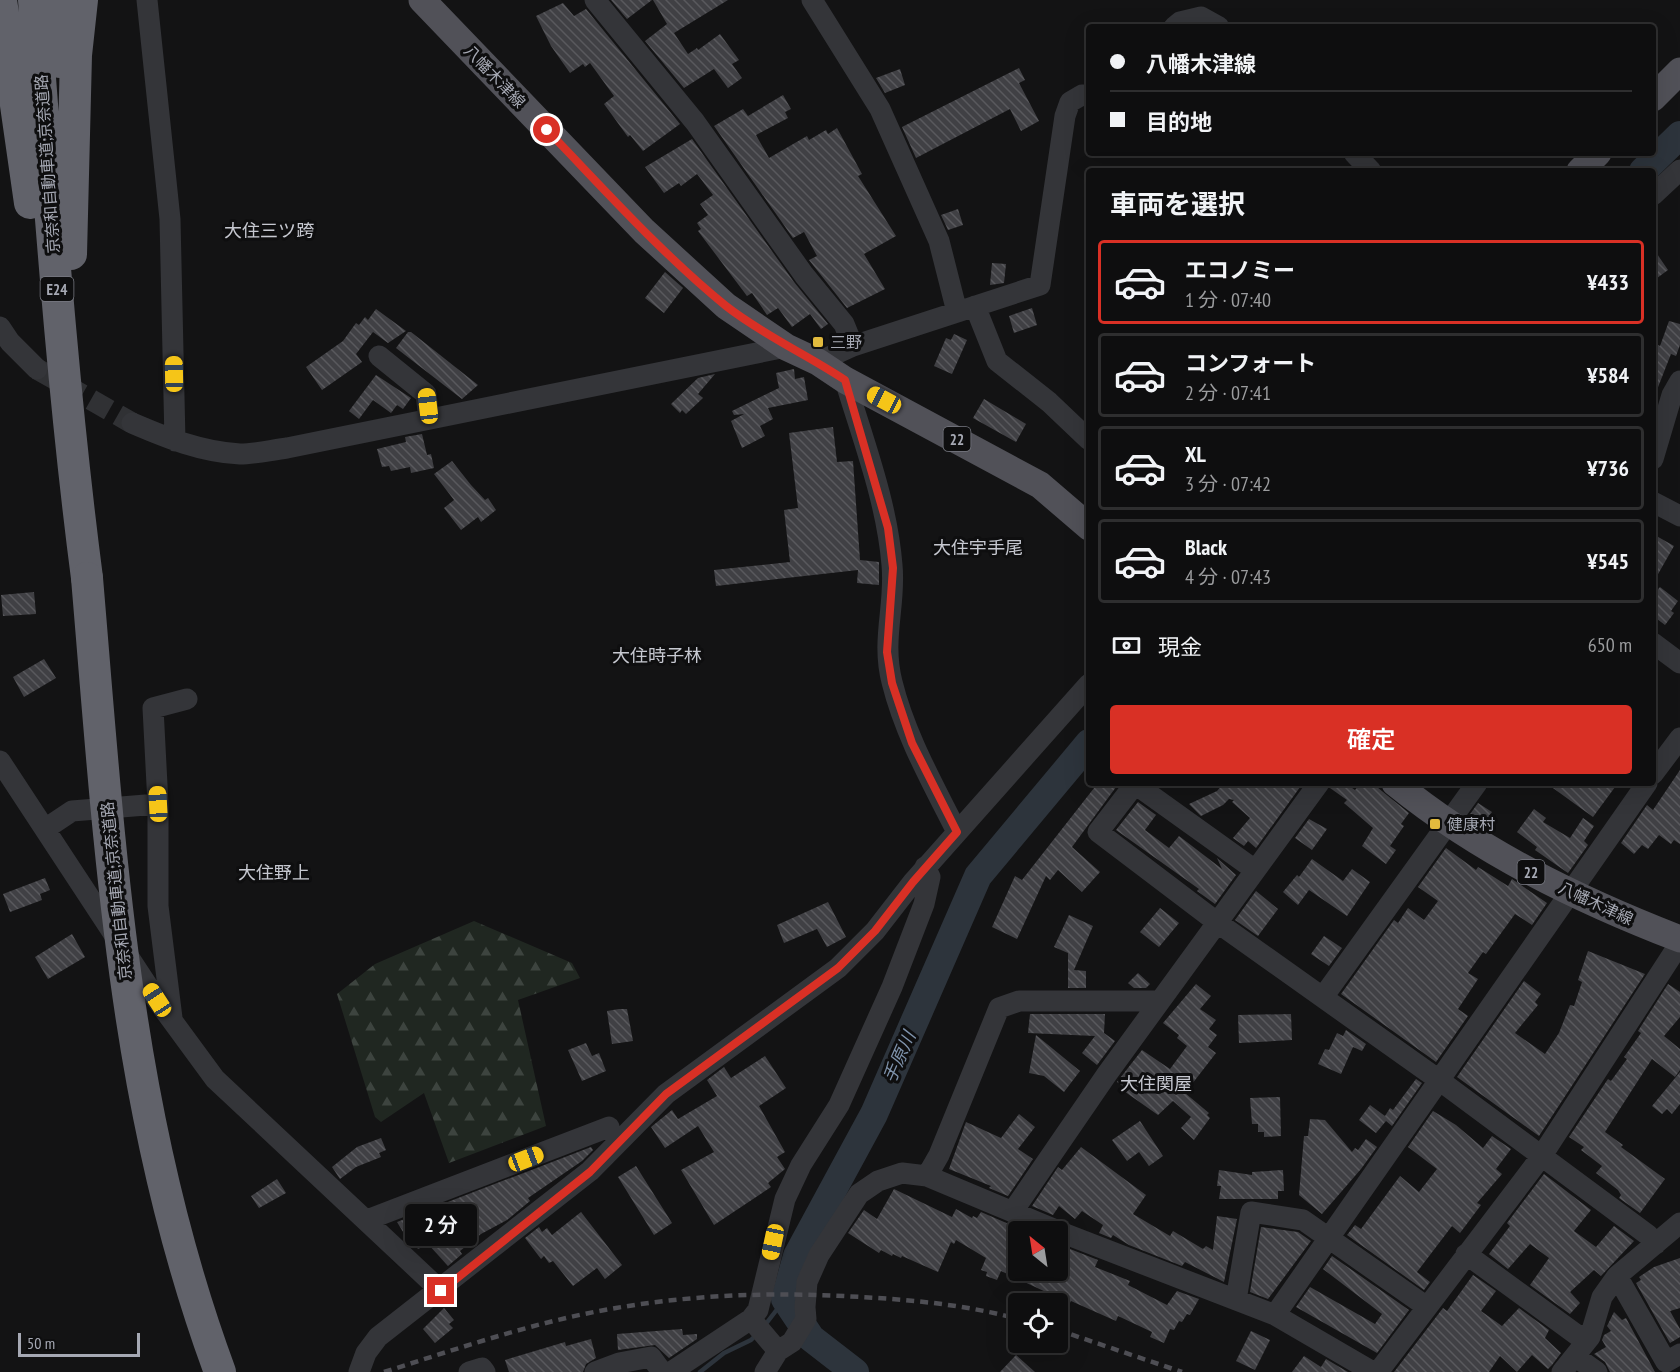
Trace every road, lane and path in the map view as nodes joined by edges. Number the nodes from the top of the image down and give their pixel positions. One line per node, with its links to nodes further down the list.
1 (1, 0): 35 (highway)
2 (34, 0): 35 (highway, 京奈和自動車道;京奈道路 / E24)
3 (57, 0): 20 (highway, 京奈和自動車道;京奈道路 / E24)
4 (82, 0): 20 (highway)
5 (147, 0): 33 (street)
6 (422, 0): 24 (main road, 八幡木津線 / 22)
7 (595, 0): 23 (street)
8 (812, 0): 21 (street)
9 (1178, 24): 10 (street)
10 (1214, 24)
11 (1680, 71): 12 (main road)
12 (1656, 95)
13 (1086, 96): 21 (street)
14 (1357, 156): 16 (street)
15 (1595, 156): 17 (main road)
16 (1368, 168)
17 (1583, 168)
18 (1680, 170): 19 (street)
19 (1656, 192)
20 (71, 255): 39 (highway, 京奈和自動車道;京奈道路 / E24)
21 (966, 309): 23 (street); 32 (street)
22 (0, 327): 27 (street)
23 (853, 346): 26 (street)
24 (786, 347): 26 (main road, 八幡木津線 / 22); 30 (street)
25 (379, 356): 30 (street)
26 (818, 362): 28 (main road, 八幡木津線 / 22)
27 (37, 369)
28 (845, 380): 38 (main road, 八幡木津線 / 22); 56 (street)
29 (1680, 381): 34 (street)
30 (429, 419): 33 (street)
31 (132, 423): 33 (street)
32 (1086, 437)
33 (175, 441)
34 (1656, 449)
35 (75, 482): 39 (highway, 京奈和自動車道;京奈道路 / E24)
36 (1656, 505): 37 (street)
37 (1680, 516)
38 (1086, 524)
39 (87, 578): 84 (highway, 京奈和自動車道;京奈道路 / E24, bridge)
40 (1656, 645): 41 (street)
41 (1680, 663)
42 (1086, 687): 56 (street)
43 (187, 699): 53 (street)
44 (1680, 738): 46 (street)
45 (0, 761): 55 (street)
46 (1656, 770)
47 (1133, 786): 60 (street)
48 (1138, 786): 58 (street)
49 (1317, 786): 58 (street)
50 (1399, 786): 54 (main road, 八幡木津線 / 22)
51 (1475, 786): 54 (street)
52 (1645, 786): 59 (street)
53 (158, 804): 55 (street); 64 (street)
54 (1450, 823): 59 (main road, 八幡木津線 / 22); 62 (street)
55 (45, 829): 64 (street)
56 (957, 832): 57 (street)
57 (925, 867): 76 (street); 80 (street)
58 (1254, 870): 60 (street)
59 (1572, 894): 61 (main road, 八幡木津線 / 22); 65 (street)
60 (1218, 924): 62 (street); 63 (street)
61 (1680, 941): 67 (street)
62 (1323, 997): 65 (street)
63 (1160, 1001): 68 (street); 69 (street)
64 (173, 1022): 70 (street)
65 (1439, 1080): 67 (street); 72 (street)
66 (609, 1127): 70 (street)
67 (1541, 1157): 73 (street); 74 (street)
68 (927, 1176): 69 (street); 80 (street)
69 (1013, 1211): 77 (street)
70 (367, 1221): 76 (street)
71 (1680, 1223): 73 (street)
72 (1330, 1237): 77 (street); 78 (street); 79 (street)
73 (1656, 1244): 75 (street)
74 (1466, 1254): 78 (street); 81 (street)
75 (1617, 1276): 81 (street); 82 (street)
76 (441, 1291): 85 (street)
77 (1236, 1300): 79 (street)
78 (1426, 1307): 93 (street)
79 (1275, 1315): 92 (street)
80 (769, 1334): 90 (street); 91 (street)
81 (1590, 1337): 83 (street)
82 (1680, 1354)
83 (1569, 1364): 94 (street)
84 (220, 1372)
85 (359, 1372)
86 (469, 1372): 87 (street)
87 (485, 1372)
88 (595, 1372): 89 (street)
89 (662, 1372)
90 (671, 1372)
91 (765, 1372)
92 (1373, 1372)
93 (1378, 1372)
94 (1597, 1372)

